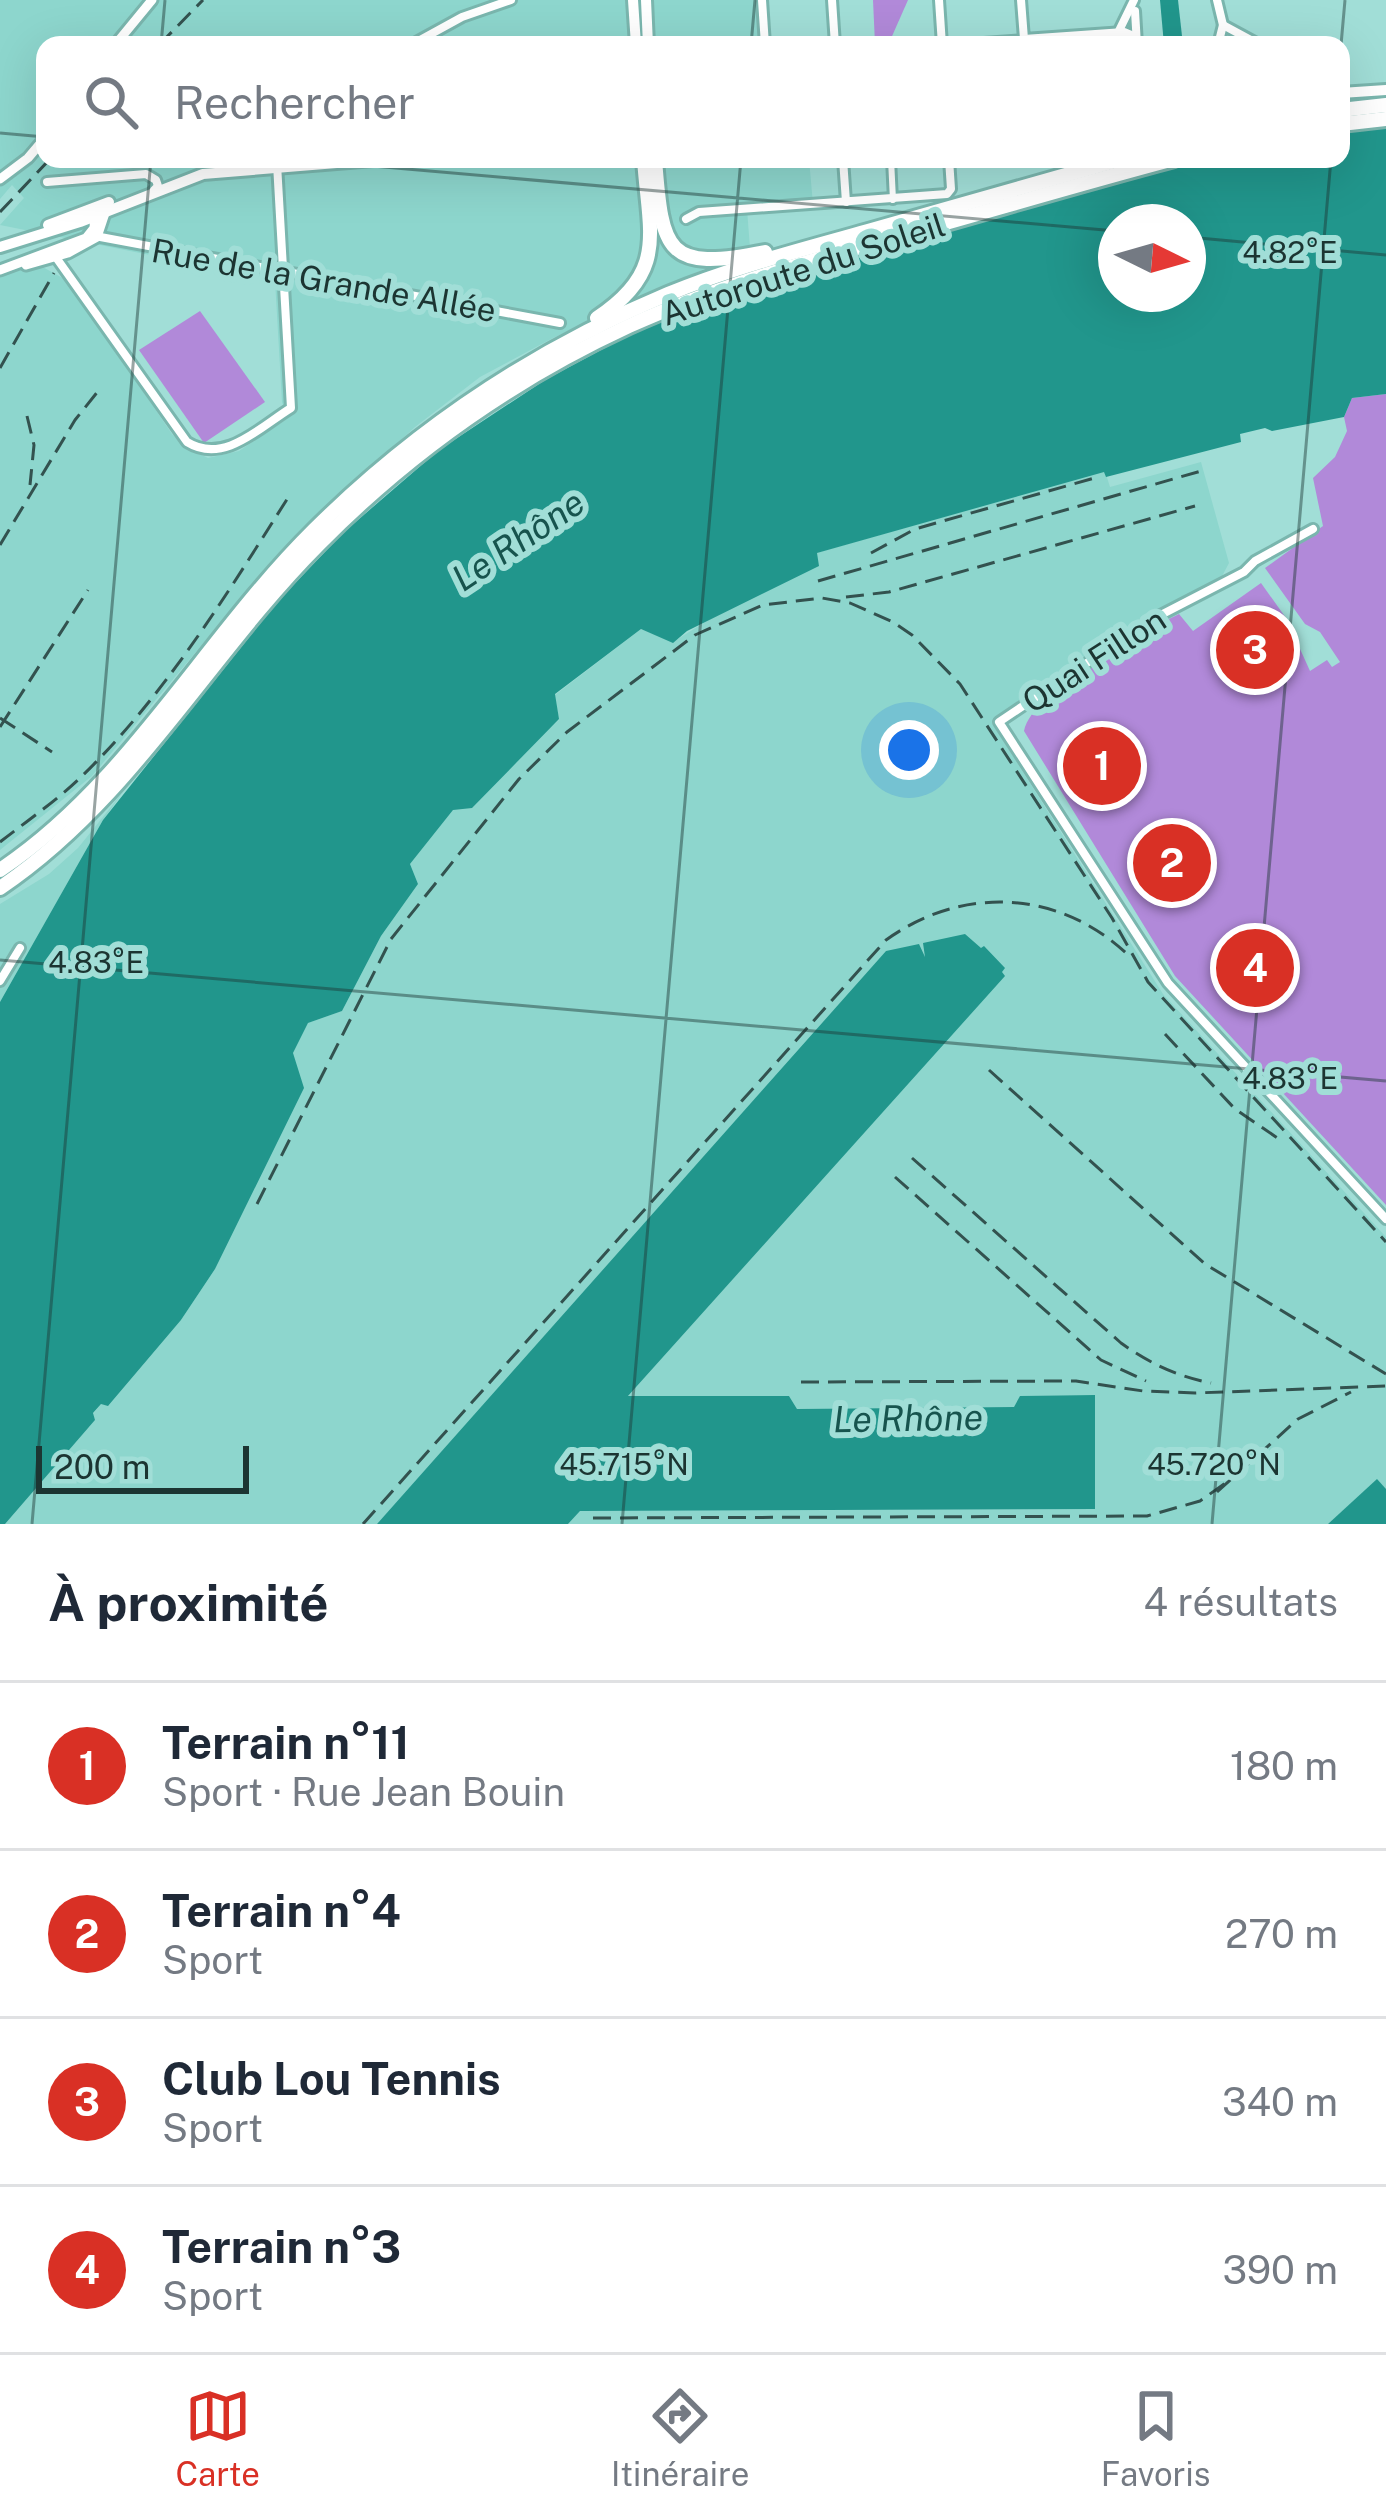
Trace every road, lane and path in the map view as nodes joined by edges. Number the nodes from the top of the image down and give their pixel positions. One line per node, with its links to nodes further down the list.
1 (152, 0): 13 (street)
2 (511, 0): 14 (street)
3 (633, 0): 15 (main road)
4 (646, 0): 16 (main road)
5 (762, 0): 17 (street)
6 (832, 0): 18 (street)
7 (938, 0): 19 (street)
8 (1021, 0): 20 (street)
9 (1134, 0): 12 (street); 24 (street)
10 (1216, 0): 11 (street)
11 (1223, 25): 25 (street); 26 (street)
12 (1119, 33): 21 (street); 22 (street); 23 (street)
13 (122, 36)
14 (427, 36)
15 (635, 36)
16 (648, 36)
17 (764, 36)
18 (834, 36)
19 (937, 36)
20 (1024, 36)
21 (1072, 36)
22 (1117, 36)
23 (1132, 36)
24 (1136, 36)
25 (1220, 36)
26 (1243, 36)
27 (1386, 89): 28 (main road)
28 (1350, 91)
29 (1386, 105): 30 (highway)
30 (1350, 109)
31 (1386, 119): 32 (highway)
32 (1350, 123)
33 (36, 149): 43 (street)
34 (259, 168): 45 (main road)
35 (278, 168): 57 (street)
36 (645, 168): 59 (highway)
37 (656, 168): 50 (highway)
38 (844, 168): 47 (street)
39 (891, 168): 46 (street)
40 (950, 168): 46 (street)
41 (1090, 168): 50 (highway, Autoroute du Soleil)
42 (1140, 168): 62 (highway, Autoroute du Soleil)
43 (0, 179)
44 (46, 182): 45 (street)
45 (150, 189): 48 (main road); 48 (main road)
46 (893, 200): 47 (street)
47 (847, 202): 49 (street)
48 (98, 213): 51 (street); 53 (main road)
49 (686, 219)
50 (853, 235): 59 (highway, Autoroute du Soleil)
51 (94, 236): 52 (street); 54 (street); 57 (street, Rue de la Grande Allée)
52 (74, 243): 54 (street); 55 (street)
53 (0, 245)
54 (56, 256): 55 (street); 57 (street)
55 (15, 265): 56 (street)
56 (0, 270)
57 (284, 273): 58 (street, Rue de la Grande Allée)
58 (560, 323)
59 (529, 364): 61 (highway, Autoroute du Soleil)
60 (1313, 529): 65 (street, Quai Fillon)
61 (0, 870)
62 (0, 892)
63 (20, 948): 64 (street)
64 (0, 981)
65 (1386, 1219)

